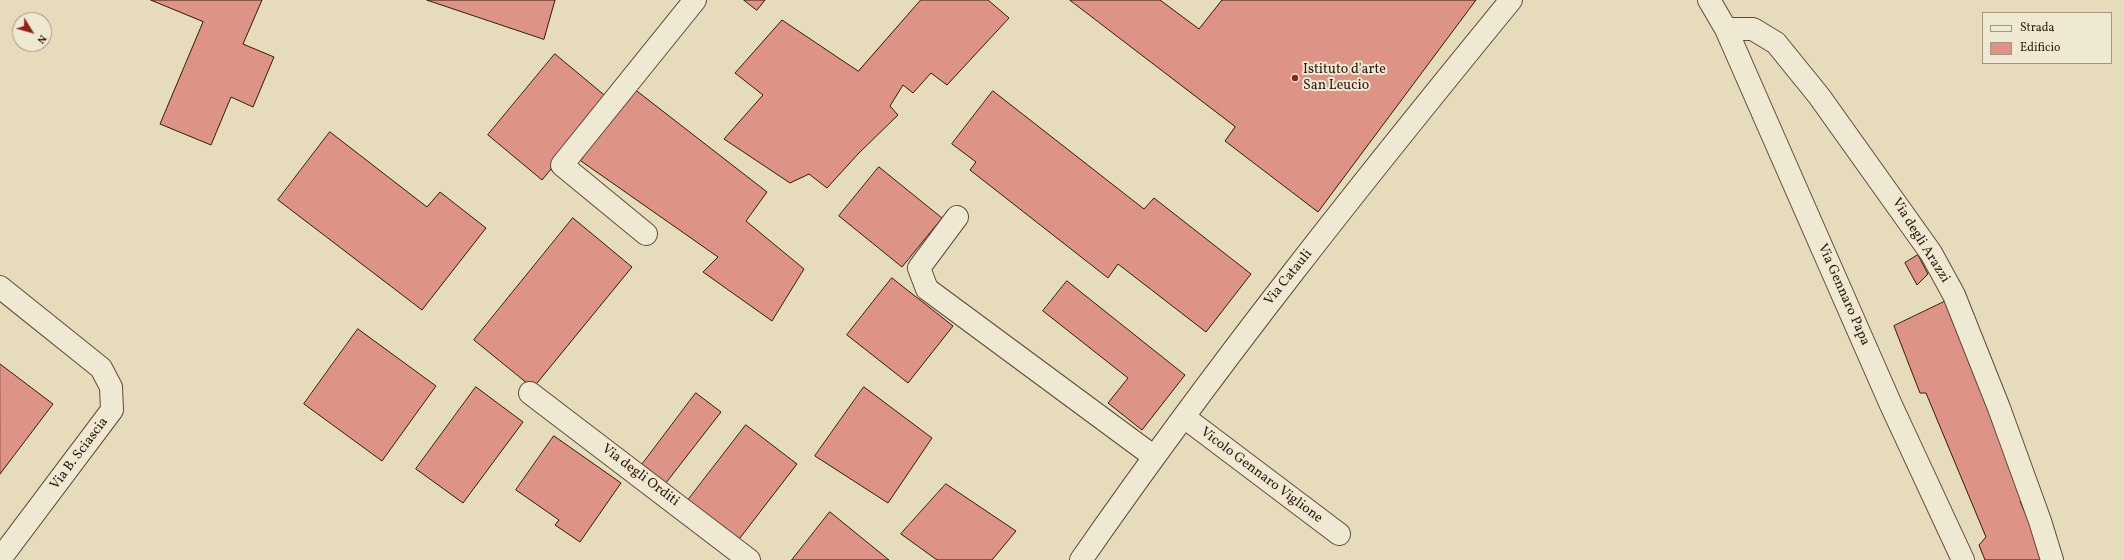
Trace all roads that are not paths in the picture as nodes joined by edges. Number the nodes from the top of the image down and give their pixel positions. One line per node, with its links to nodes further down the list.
1 (695, 0): 7 (street)
2 (1709, 0): 5 (street, Via Gennaro Papa)
3 (1728, 0): 5 (street, Via Gennaro Papa)
4 (1509, 2): 10 (street, Via Catauli)
5 (1726, 29): 16 (street, Via Gennaro Papa); 17 (street, Via degli Arazzi)
6 (957, 217): 11 (street)
7 (646, 234)
8 (0, 287): 13 (street, Via B. Sciascia)
9 (530, 393): 14 (street, Via degli Orditi)
10 (1184, 417): 11 (street, Via Catauli); 12 (street, Vicolo Gennaro Viglione)
11 (1153, 456): 15 (street, Via Catauli)
12 (1339, 534)
13 (0, 559)
14 (749, 560)
15 (1081, 560)
16 (1963, 560)
17 (2052, 560)

